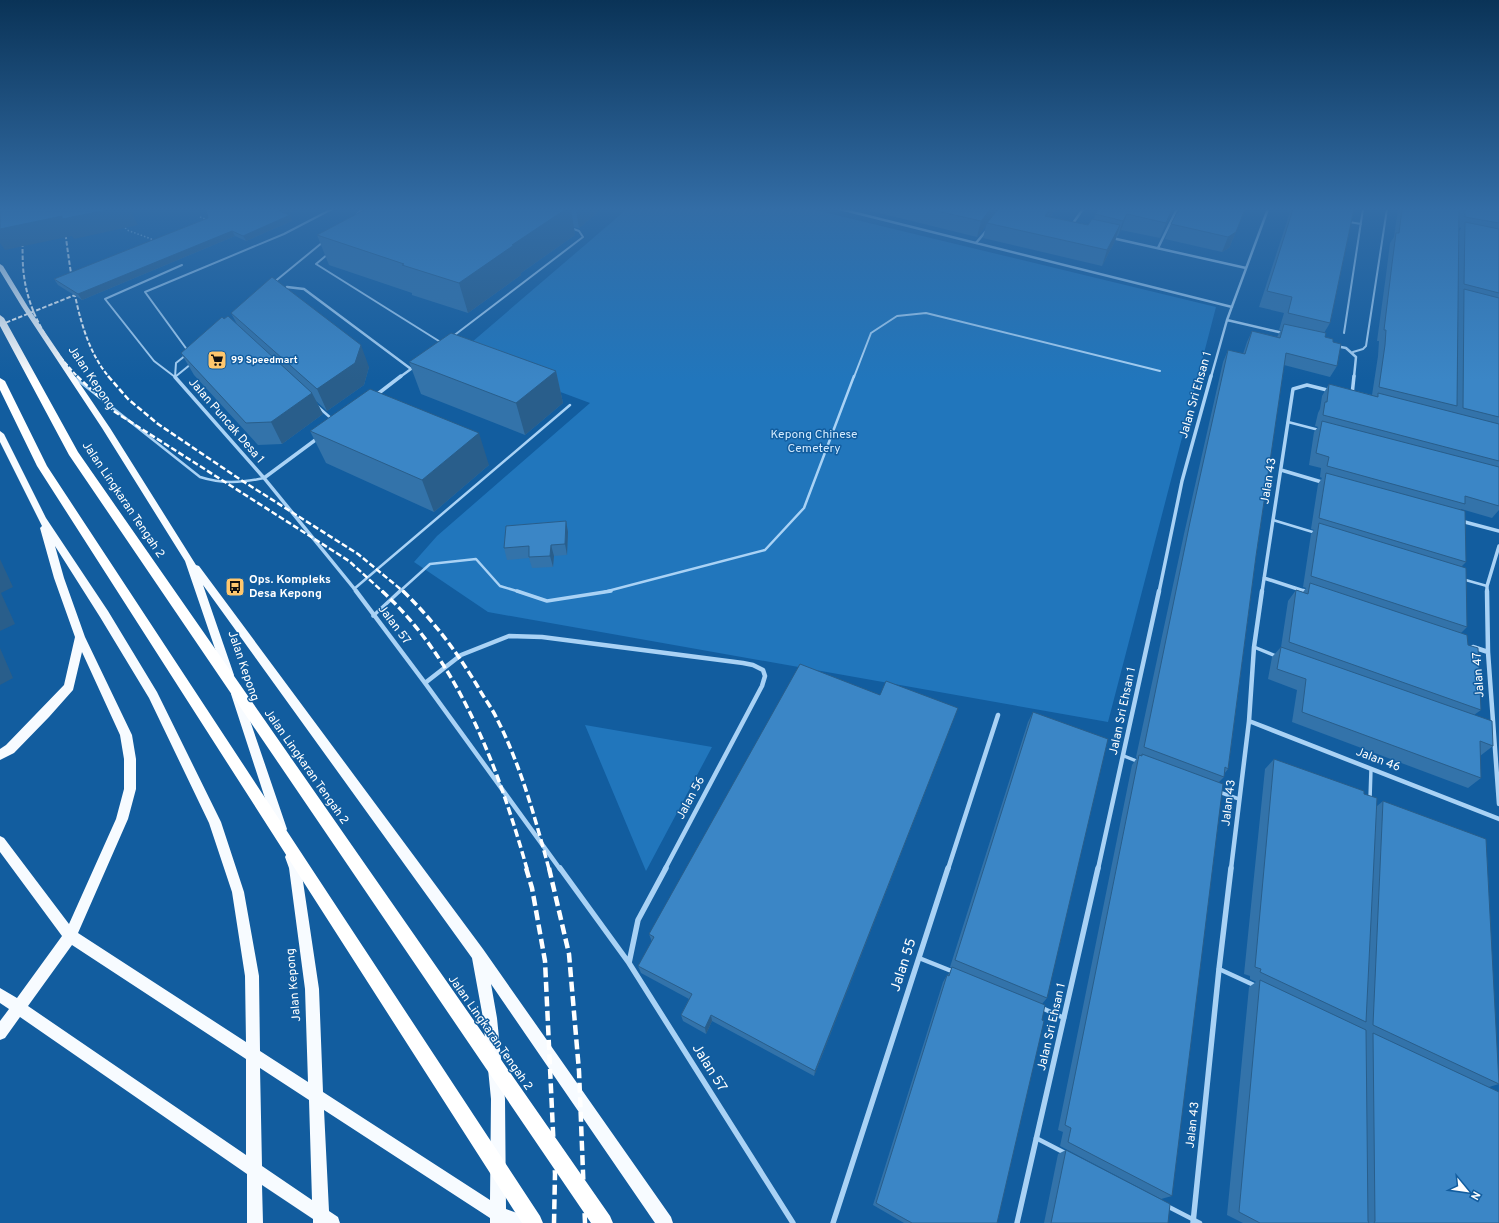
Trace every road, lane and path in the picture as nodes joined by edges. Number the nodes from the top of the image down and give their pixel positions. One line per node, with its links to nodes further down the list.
1 (0, 266): 28 (main road, Jalan Kepong)
2 (180, 266): 29 (lane)
3 (207, 266): 29 (lane)
4 (294, 266): 12 (lane)
5 (319, 266): 22 (lane)
6 (545, 266): 20 (lane)
7 (1068, 266): 15 (street)
8 (1238, 266): 11 (street)
9 (1354, 266): 18 (lane)
10 (1378, 266): 23 (lane)
11 (1246, 268): 15 (street, Jalan Sri Ehsan 1)
12 (268, 287)
13 (287, 287): 14 (lane); 26 (street)
14 (281, 290)
15 (1232, 307): 17 (street, Jalan Sri Ehsan 1)
16 (0, 318): 102 (highway, Jalan Lingkaran Tengah 2)
17 (1227, 320): 19 (street); 71 (street, Jalan Sri Ehsan 1)
18 (1344, 333)
19 (1287, 334)
20 (450, 339)
21 (1331, 345): 23 (street)
22 (440, 347)
23 (1352, 352): 33 (street)
24 (192, 362): 29 (lane)
25 (416, 365): 26 (lane)
26 (411, 369): 34 (street)
27 (1160, 371): 59 (lane)
28 (70, 374): 45 (lane); 53 (main road, Jalan Kepong)
29 (175, 377): 45 (street, Jalan Puncak Desa 1)
30 (0, 382): 101 (highway)
31 (1338, 392): 38 (street, Jalan 43)
32 (1345, 394): 33 (street)
33 (1352, 396): 35 (street)
34 (374, 397)
35 (1359, 398)
36 (314, 403): 39 (lane)
37 (570, 405): 57 (lane)
38 (1288, 422): 40 (lane); 44 (street, Jalan 43)
39 (337, 424)
40 (1326, 432)
41 (0, 434): 43 (main road)
42 (319, 437): 45 (street)
43 (3, 446): 47 (main road)
44 (1281, 470): 46 (street); 49 (street, Jalan 43)
45 (264, 478): 57 (street, Jalan 57)
46 (1334, 485)
47 (42, 519): 60 (main road); 97 (main road)
48 (1454, 519): 50 (street)
49 (1273, 520): 51 (lane); 55 (street, Jalan 43)
50 (1499, 531)
51 (1319, 534)
52 (1499, 546): 56 (street, Jalan 47)
53 (190, 561): 81 (main road); 98 (main road, Jalan Kepong)
54 (1456, 577): 56 (lane)
55 (1264, 578): 58 (street); 62 (street, Jalan 43)
56 (1487, 586): 63 (street, Jalan 47)
57 (354, 590): 59 (street, Jalan 57)
58 (1316, 595)
59 (373, 616): 65 (street, Jalan 57)
60 (80, 637): 70 (main road); 80 (main road)
61 (1465, 645): 63 (street)
62 (1254, 648): 64 (lane); 67 (street, Jalan 43)
63 (1488, 652): 69 (street, Jalan 47)
64 (1284, 658)
65 (425, 683): 83 (street, Jalan 57); 83 (street, Jalan 56)
66 (998, 715): 82 (street, Jalan 55)
67 (1249, 721): 73 (street, Jalan 46); 75 (street, Jalan 43)
68 (1486, 729): 69 (lane)
69 (1493, 732): 76 (street, Jalan 47)
70 (0, 755)
71 (1124, 756): 72 (lane); 90 (street, Jalan Sri Ehsan 1)
72 (1146, 764)
73 (1371, 769): 77 (lane); 78 (street, Jalan 46)
74 (1217, 791): 75 (lane)
75 (1239, 799): 84 (street, Jalan 43)
76 (1499, 804)
77 (1369, 807)
78 (1499, 819)
79 (0, 842): 80 (main road)
80 (70, 936): 89 (main road); 95 (main road)
81 (478, 954): 95 (main road); 103 (main road)
82 (919, 958): 85 (lane); 105 (street, Jalan 55)
83 (629, 963): 104 (street, Jalan 57)
84 (1219, 969): 86 (lane); 96 (street, Jalan 43)
85 (956, 973)
86 (1263, 990)
87 (0, 995): 89 (main road)
88 (1035, 1006): 90 (lane)
89 (20, 1008): 91 (main road); 99 (main road)
90 (1064, 1018): 92 (street, Jalan Sri Ehsan 1)
91 (0, 1033)
92 (1036, 1138): 93 (lane); 106 (street, Jalan Sri Ehsan 1)
93 (1070, 1156)
94 (1159, 1202): 96 (lane)
95 (498, 1218): 100 (main road)
96 (1193, 1221): 107 (lane)
97 (255, 1223)
98 (321, 1223)
99 (332, 1223)
100 (522, 1223)
101 (533, 1223)
102 (603, 1223)
103 (666, 1223)
104 (793, 1223)
105 (833, 1223)
106 (1017, 1223)
107 (1200, 1223)

